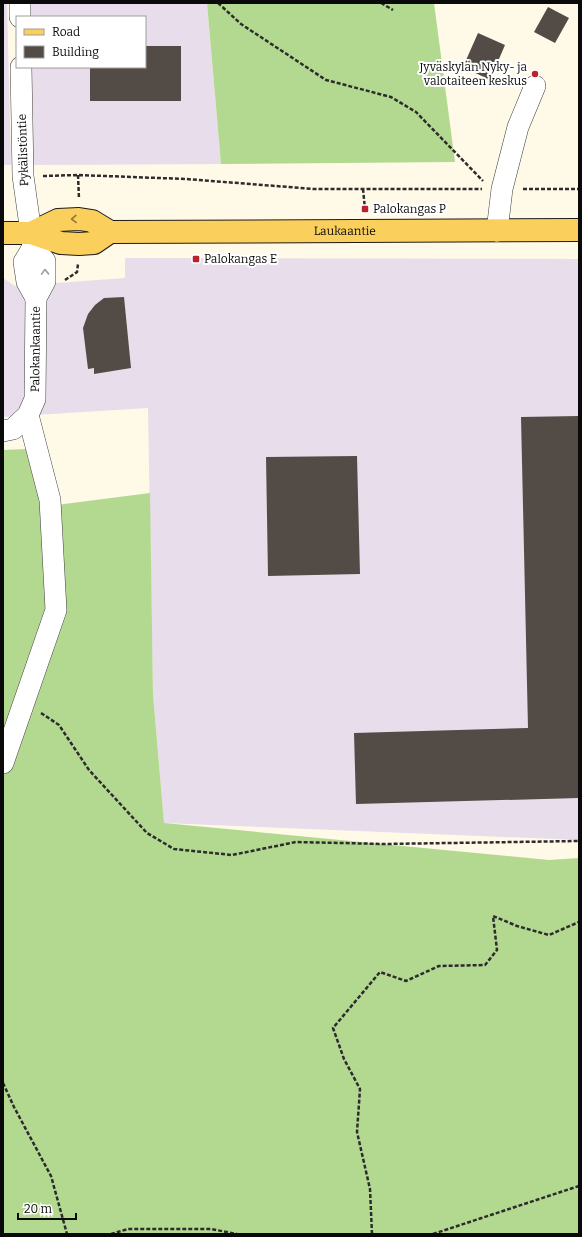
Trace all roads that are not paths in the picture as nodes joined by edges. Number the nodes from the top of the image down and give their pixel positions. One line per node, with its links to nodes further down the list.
1 (20, 3): 2 (street)
2 (20, 16)
3 (21, 68): 8 (street, Pykälistöntie)
4 (535, 86): 6 (street)
5 (579, 230): 6 (main road, Laukaantie)
6 (497, 231): 8 (main road, Laukaantie)
7 (3, 233): 8 (main road, Laukaantie)
8 (32, 240): 9 (street, Palokankaantie)
9 (28, 416): 10 (street, Palokankaantie); 11 (street)
10 (3, 431)
11 (3, 763)

